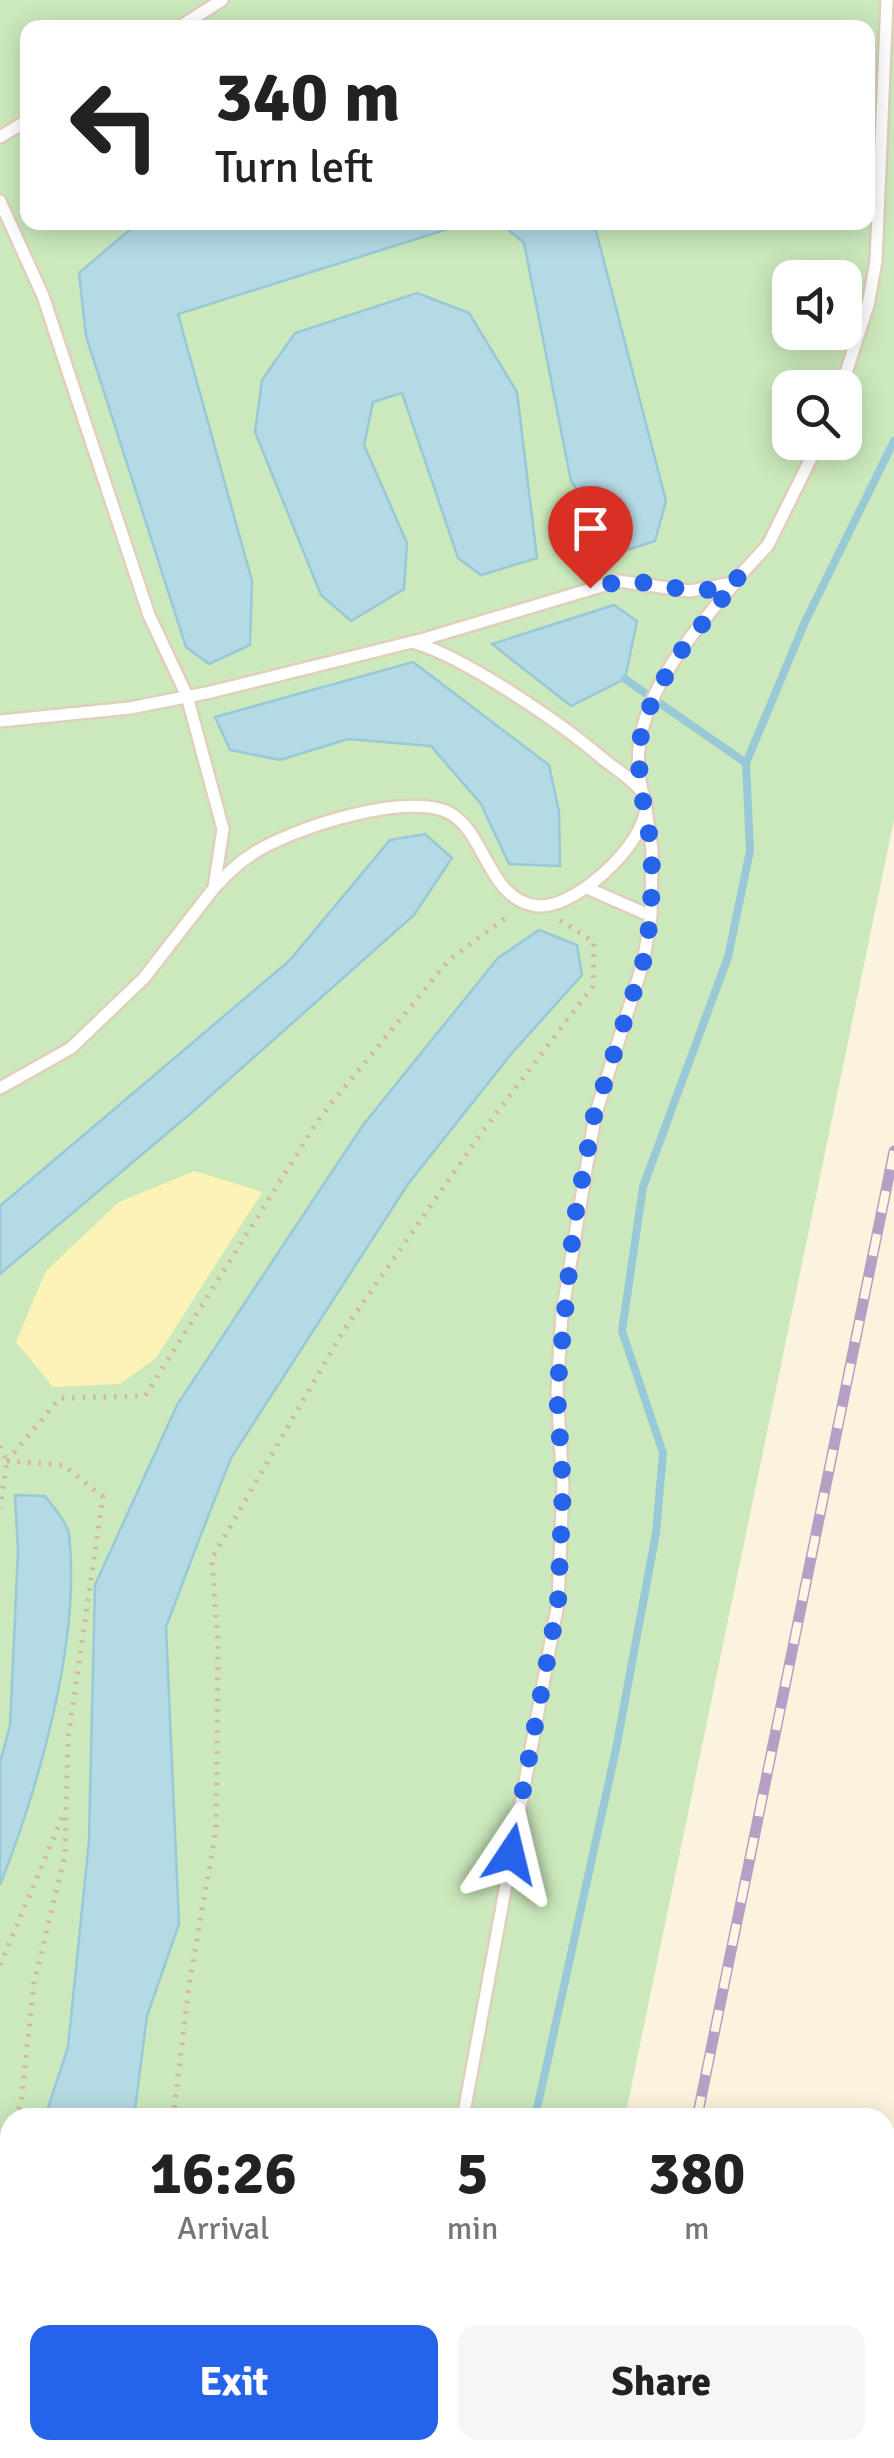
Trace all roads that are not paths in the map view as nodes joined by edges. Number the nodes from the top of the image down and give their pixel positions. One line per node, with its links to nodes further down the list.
1 (222, 0): 3 (lane)
2 (887, 0): 5 (lane)
3 (191, 20)
4 (0, 201): 9 (lane)
5 (848, 370)
6 (810, 460): 7 (lane)
7 (740, 576): 8 (lane); 11 (lane)
8 (409, 642): 9 (lane); 11 (lane)
9 (187, 696): 10 (lane); 13 (lane)
10 (0, 721)
11 (643, 793): 12 (lane)
12 (646, 810): 14 (lane); 15 (lane)
13 (214, 888): 14 (lane); 16 (lane)
14 (587, 888): 15 (lane)
15 (651, 916): 17 (lane)
16 (0, 1088)
17 (465, 2108)

